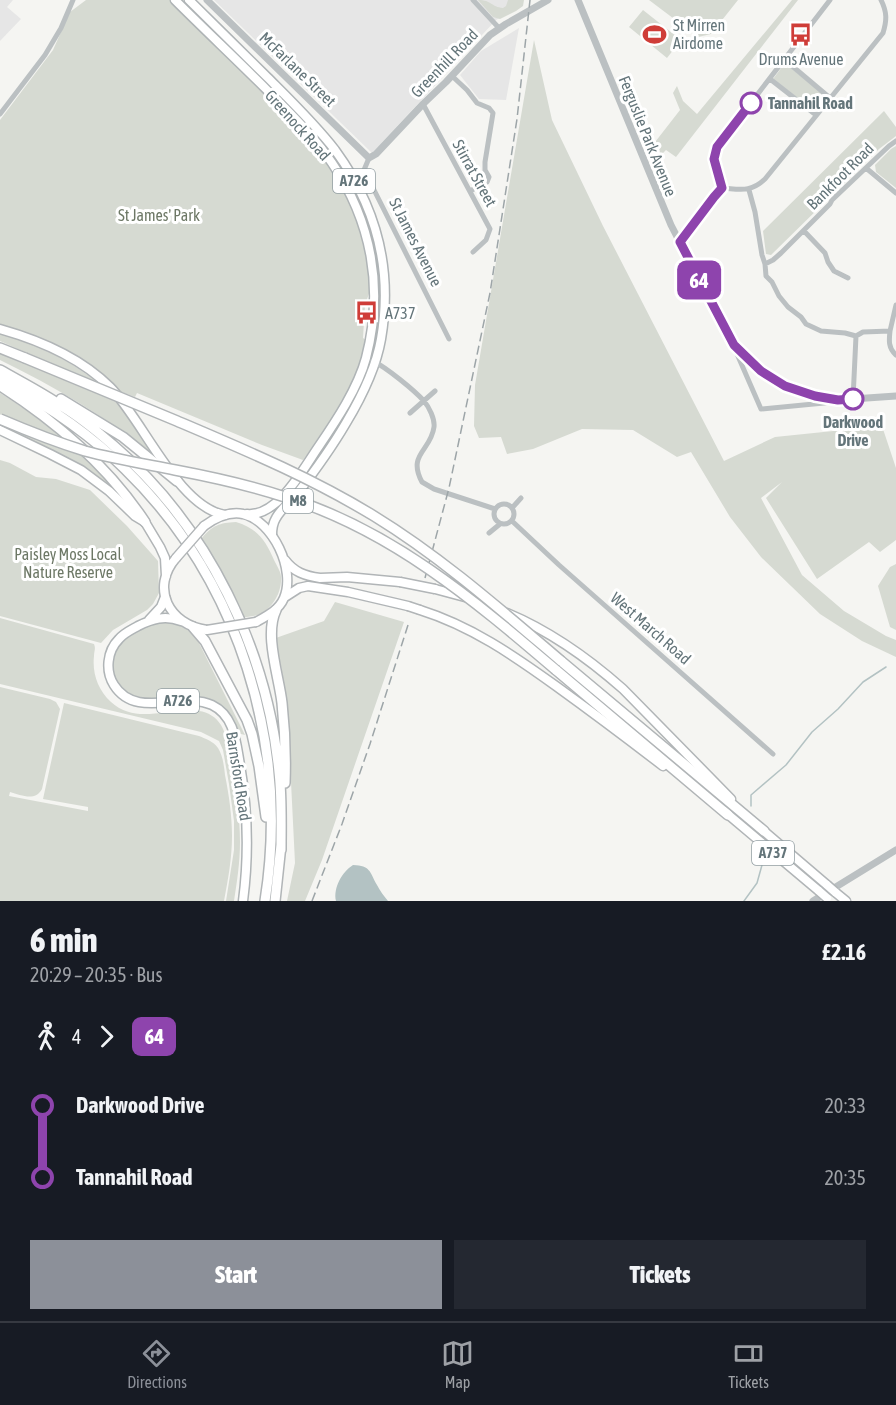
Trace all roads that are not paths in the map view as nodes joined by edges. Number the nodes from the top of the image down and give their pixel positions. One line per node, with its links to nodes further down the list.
1 (73, 0): 16 (street)
2 (175, 0): 38 (main road, Greenock Road / A726)
3 (189, 0): 39 (main road, Greenock Road / A726)
4 (207, 0): 19 (street, McFarlane Street)
5 (473, 0): 10 (street)
6 (548, 0): 10 (street, Greenhill Road)
7 (578, 0): 26 (street, Ferguslie Park Avenue)
8 (830, 0): 11 (street)
9 (881, 0): 14 (street)
10 (499, 28): 12 (street, Greenhill Road)
11 (785, 60): 13 (street); 14 (street)
12 (452, 76): 15 (street, Greenhill Road); 23 (street)
13 (770, 79): 17 (street); 21 (street)
14 (830, 98): 17 (street)
15 (423, 104): 19 (street, Greenhill Road); 23 (street, Stirrat Street)
16 (0, 114)
17 (816, 115): 22 (street)
18 (896, 141): 20 (street, Bankfoot Road)
19 (369, 158): 34 (street, St James Avenue)
20 (866, 168): 24 (street); 25 (street, Bankfoot Road)
21 (722, 188): 22 (street); 26 (street)
22 (749, 190): 28 (street)
23 (470, 191): 27 (street, Stirrat Street)
24 (896, 193)
25 (804, 231): 28 (street, Bankfoot Road); 29 (street, Bankfoot Road)
26 (680, 242): 35 (street, Ferguslie Park Avenue)
27 (473, 252)
28 (765, 264): 33 (street)
29 (848, 278)
30 (896, 305): 32 (street)
31 (0, 329): 51 (main road)
32 (890, 331): 33 (street); 37 (street)
33 (856, 336): 45 (street)
34 (449, 339)
35 (734, 345): 46 (street, Ferguslie Park Avenue); 46 (street)
36 (0, 348): 70 (highway, M8, bridge)
37 (896, 355)
38 (365, 359): 39 (street); 55 (main road, Greenock Road / A726)
39 (375, 362): 47 (street); 61 (main road, Greenock Road / A726)
40 (0, 368): 51 (highway); 74 (highway)
41 (0, 379): 76 (highway)
42 (0, 386): 58 (highway)
43 (435, 391): 47 (street)
44 (896, 396): 45 (street, Ferguslie Park Avenue)
45 (853, 399): 46 (street, Ferguslie Park Avenue)
46 (838, 400)
47 (424, 401): 48 (street); 54 (street)
48 (410, 413)
49 (0, 419): 70 (highway, M8, bridge)
50 (0, 430): 58 (main road)
51 (177, 481): 56 (main road)
52 (521, 498): 53 (street)
53 (512, 508): 54 (street); 57 (street)
54 (495, 510): 59 (street)
55 (243, 514): 56 (main road, A726); 61 (main road)
56 (225, 515): 63 (main road, A726, bridge)
57 (512, 521): 59 (street); 71 (street, West March Road)
58 (145, 522): 63 (main road)
59 (500, 524): 60 (street)
60 (489, 533)
61 (272, 536): 62 (main road)
62 (285, 560): 65 (main road); 73 (main road, A737, bridge)
63 (166, 576): 64 (main road, A726)
64 (165, 597): 67 (main road, Barnsford Road / A726); 68 (main road)
65 (285, 597): 66 (main road); 72 (main road, A737, bridge)
66 (276, 610): 69 (main road, bridge); 74 (highway)
67 (149, 620): 68 (main road); 78 (main road, Barnsford Road / A726)
68 (181, 621): 69 (main road)
69 (193, 627): 76 (highway)
70 (559, 665): 72 (highway, M8); 73 (highway, M8)
71 (773, 754)
72 (728, 814): 77 (main road, A737, bridge)
73 (764, 831): 82 (main road, A737, bridge)
74 (280, 849): 80 (highway)
75 (896, 850): 81 (street)
76 (270, 863): 79 (highway)
77 (829, 899)
78 (243, 901)
79 (265, 901)
80 (275, 901)
81 (813, 901)
82 (846, 901)

